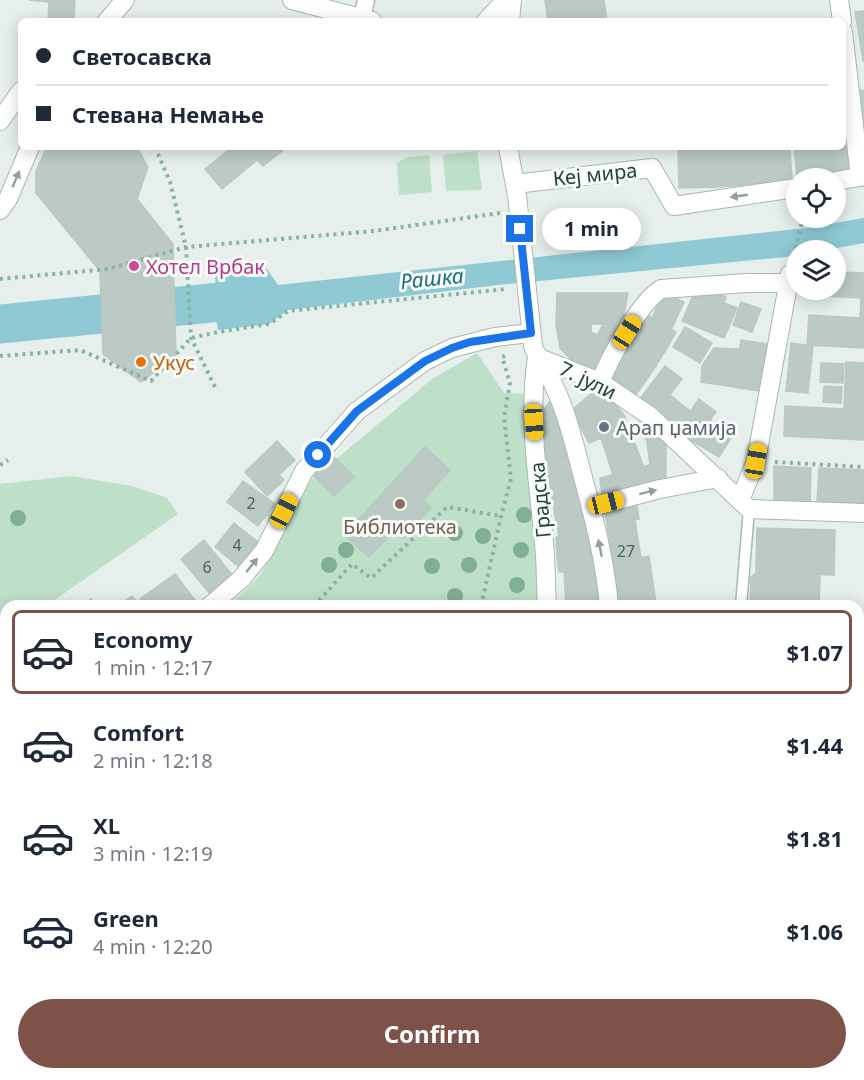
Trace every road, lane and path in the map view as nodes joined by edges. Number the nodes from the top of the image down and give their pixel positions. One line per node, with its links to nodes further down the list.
1 (125, 0): 7 (street)
2 (292, 0): 8 (street)
3 (366, 0): 9 (street)
4 (506, 0): 10 (street)
5 (512, 0): 11 (street)
6 (839, 0): 12 (street)
7 (110, 18)
8 (360, 18)
9 (367, 18)
10 (489, 18)
11 (510, 18)
12 (842, 18)
13 (846, 55): 19 (street)
14 (18, 95): 15 (street)
15 (0, 121)
16 (29, 150): 23 (street, one-way to 16)
17 (156, 150): 25 (path)
18 (509, 150): 21 (street)
19 (862, 177): 20 (street)
20 (846, 180)
21 (515, 184): 22 (street, Кеј мира, one-way to 21); 24 (street)
22 (786, 189)
23 (0, 210)
24 (518, 210): 25 (path); 28 (street)
25 (186, 247): 27 (path); 30 (path)
26 (786, 278): 33 (street)
27 (0, 279)
28 (526, 284): 30 (path); 31 (street)
29 (786, 299): 36 (street)
30 (192, 338): 32 (path); 34 (path)
31 (533, 345): 33 (street, 7. јули); 41 (street); 43 (path); 44 (street, one-way to 31); 47 (street, Градска)
32 (0, 356)
33 (600, 382): 39 (street, 7. јули)
34 (216, 390)
35 (8, 460): 37 (path)
36 (756, 461): 38 (path); 40 (street)
37 (0, 465)
38 (864, 467)
39 (718, 478): 40 (street, 7. јули); 41 (street, one-way to 39)
40 (744, 504): 42 (street); 49 (lane)
41 (591, 507): 48 (street, one-way to 41)
42 (864, 513)
43 (501, 516): 45 (path); 46 (path)
44 (217, 600)
45 (319, 600)
46 (482, 600)
47 (547, 600)
48 (608, 600)
49 (741, 600)

